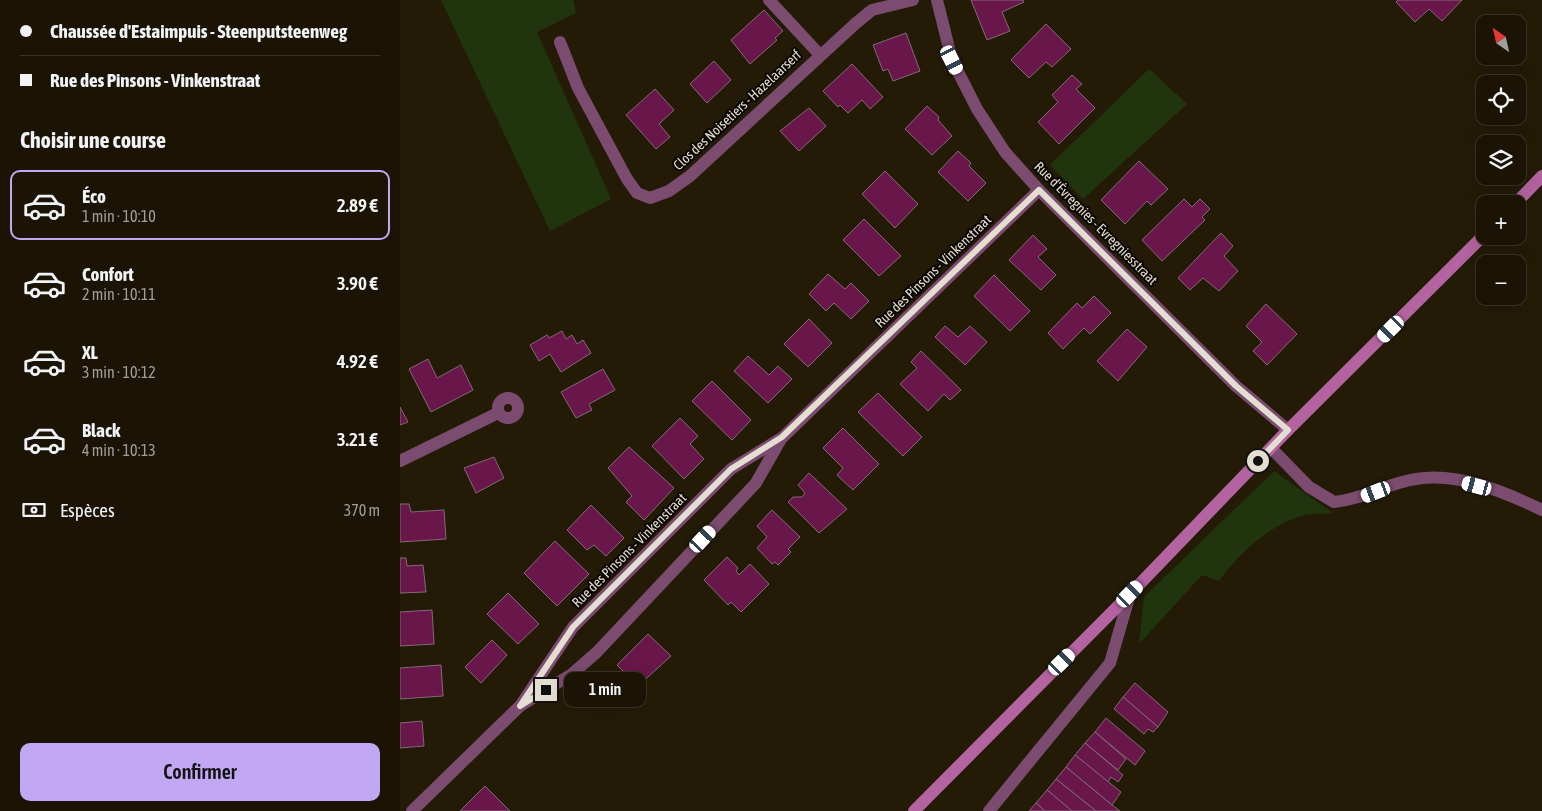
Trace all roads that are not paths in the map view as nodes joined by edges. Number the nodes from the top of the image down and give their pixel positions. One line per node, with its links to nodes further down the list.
1 (769, 0): 5 (street, Clos des Noisetiers - Hazelaarserf)
2 (913, 0): 5 (street, Clos des Noisetiers - Hazelaarserf)
3 (937, 0): 7 (street, Rue d'Évregnies - Evregniesstraat)
4 (560, 42): 5 (street, Clos des Noisetiers - Hazelaarserf)
5 (820, 55)
6 (1542, 176): 8 (main road)
7 (1039, 190): 11 (street, Rue d'Évregnies - Evregniesstraat); 12 (street, Rue des Pinsons - Vinkenstraat)
8 (1524, 195)
9 (1476, 243): 11 (main road)
10 (498, 413): 14 (street)
11 (1288, 430): 13 (main road)
12 (782, 437): 17 (street, Rue des Pinsons - Vinkenstraat); 17 (street, Rue des Pinsons - Vinkenstraat)
13 (1271, 448): 15 (street); 16 (main road)
14 (400, 461)
15 (1542, 510)
16 (1130, 594): 19 (main road); 20 (street)
17 (520, 706): 18 (street, Rue des Pinsons - Vinkenstraat)
18 (412, 811)
19 (914, 811)
20 (989, 811)

